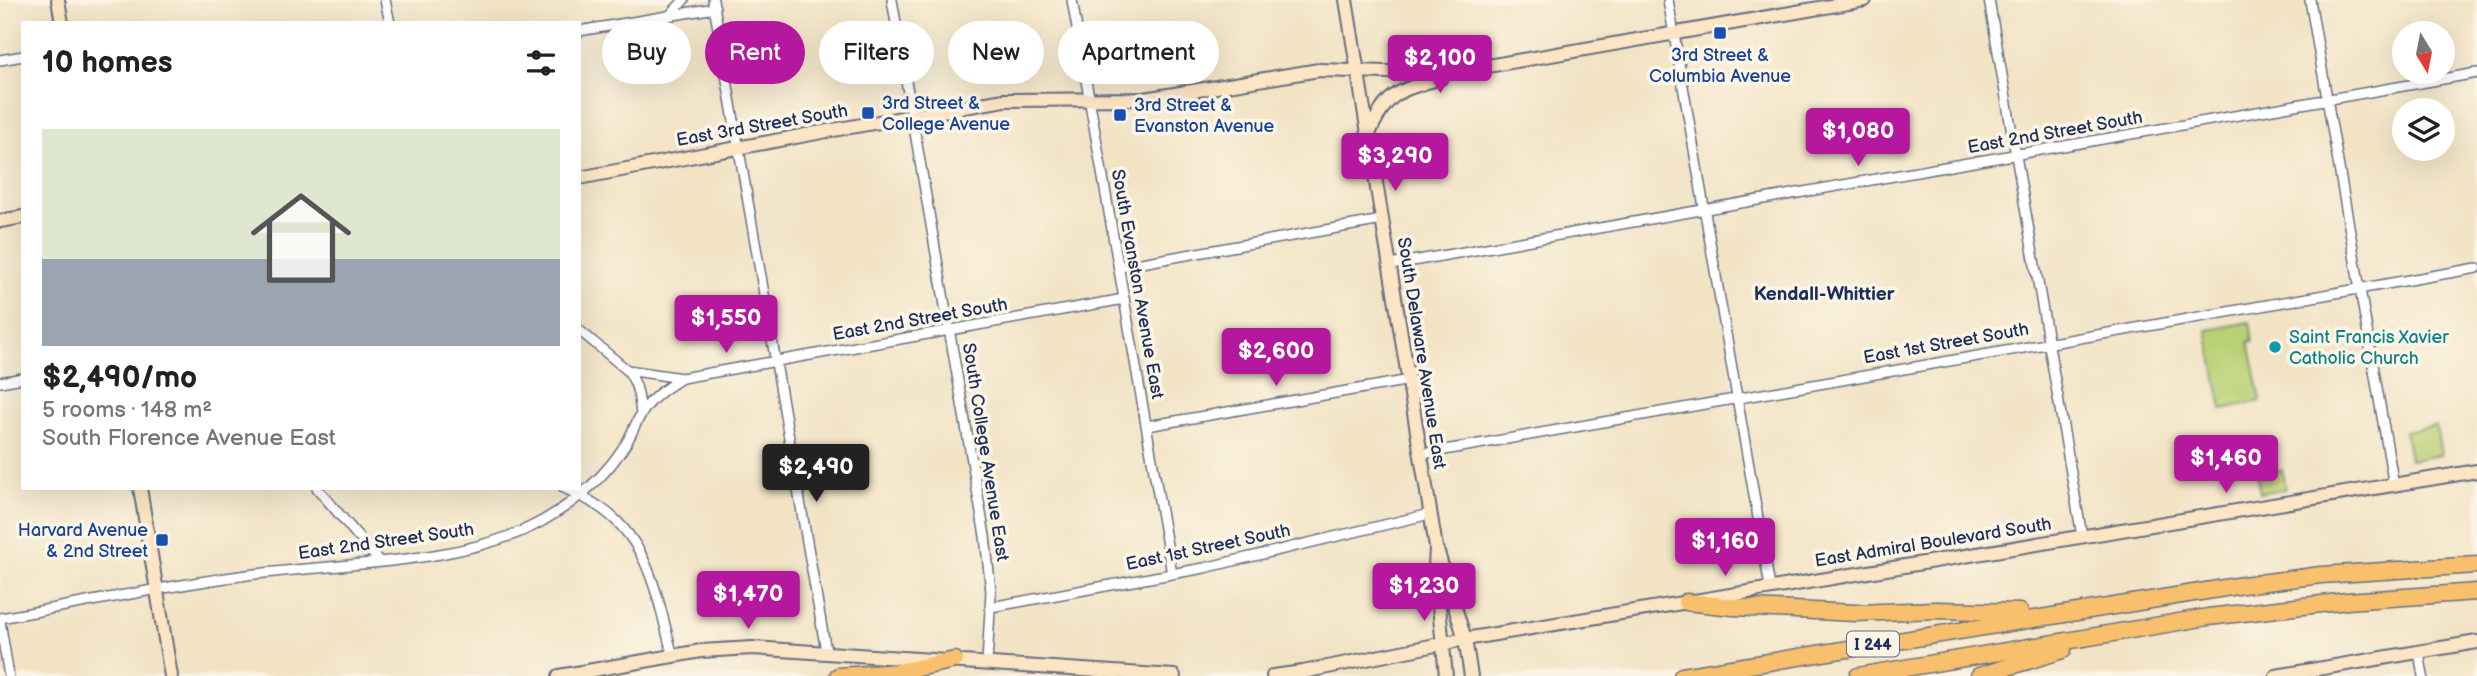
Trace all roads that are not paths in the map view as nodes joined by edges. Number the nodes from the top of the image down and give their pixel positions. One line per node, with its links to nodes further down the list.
1 (58, 0): 13 (street)
2 (385, 0): 14 (street)
3 (684, 0): 12 (street)
4 (892, 0): 24 (street, South College Avenue East)
5 (1072, 0): 23 (street, South Evanston Avenue East)
6 (1346, 0): 20 (street, South Delaware Avenue East)
7 (1668, 0): 16 (street)
8 (1865, 0): 16 (street, East 3rd Street South)
9 (1989, 0): 27 (street)
10 (2310, 0): 22 (street)
11 (714, 4): 12 (street); 26 (street)
12 (670, 15): 15 (street)
13 (62, 21)
14 (390, 21)
15 (581, 31)
16 (1674, 34): 19 (street, East 3rd Street South); 29 (street)
17 (21, 56): 18 (street)
18 (0, 60)
19 (1465, 70): 20 (street, East 3rd Street South); 25 (street)
20 (1357, 71): 23 (street, East 3rd Street South); 25 (street, South Delaware Avenue East)
21 (2477, 74): 22 (street, East 2nd Street South)
22 (2328, 99): 27 (street, East 2nd Street South); 36 (street)
23 (1090, 101): 24 (street, East 3rd Street South); 34 (street, South Evanston Avenue East)
24 (912, 116): 26 (street, East 3rd Street South); 38 (street, South College Avenue East)
25 (1368, 136): 31 (street, South Delaware Avenue East)
26 (739, 147): 28 (street, East 3rd Street South); 41 (street)
27 (2016, 154): 29 (street, East 2nd Street South); 40 (street)
28 (581, 178)
29 (1705, 210): 33 (street, East 2nd Street South); 47 (street)
30 (21, 217): 32 (street)
31 (1382, 220): 33 (street, South Delaware Avenue East); 34 (street)
32 (0, 221)
33 (1390, 265): 45 (street, South Delaware Avenue East)
34 (1119, 267): 37 (street, South Evanston Avenue East)
35 (2477, 268): 36 (street, East 1st Street South)
36 (2360, 287): 40 (street, East 1st Street South); 52 (street)
37 (1124, 299): 38 (street, East 2nd Street South); 49 (street, South Evanston Avenue East)
38 (950, 330): 41 (street, East 2nd Street South); 67 (street, South College Avenue East)
39 (581, 332): 42 (street)
40 (2048, 343): 47 (street, East 1st Street South); 58 (street)
41 (776, 362): 44 (street, East 2nd Street South); 74 (street)
42 (627, 370): 44 (street); 48 (street)
43 (21, 378): 46 (street)
44 (681, 378): 48 (street, East 2nd Street South)
45 (1410, 380): 49 (street); 50 (street, South Delaware Avenue East)
46 (0, 382)
47 (1737, 397): 50 (street, East 1st Street South); 63 (street)
48 (641, 414): 56 (street, East 2nd Street South)
49 (1147, 426): 62 (street, South Evanston Avenue East)
50 (1422, 454): 57 (street, South Delaware Avenue East)
51 (2477, 471): 52 (street, East Admiral Boulevard South)
52 (2394, 486): 58 (street, East Admiral Boulevard South)
53 (140, 490): 64 (street)
54 (319, 490): 60 (street)
55 (568, 490): 56 (street)
56 (580, 496): 60 (street, East 2nd Street South); 76 (street)
57 (1430, 514): 59 (street, South Delaware Avenue East); 62 (street, East 1st Street South)
58 (2082, 536): 63 (street, East Admiral Boulevard South)
59 (1436, 547): 71 (street, South Delaware Avenue East); 73 (street, South Delaware Avenue East)
60 (379, 561): 64 (street, East 2nd Street South)
61 (2477, 565): 68 (highway, I 244)
62 (1172, 574): 67 (street, East 1st Street South)
63 (1770, 587): 66 (street, East Admiral Boulevard South)
64 (158, 590): 69 (street, East 2nd Street South); 79 (street)
65 (2477, 592): 70 (highway, I 244)
66 (1686, 602): 68 (highway); 71 (street, East Admiral Boulevard South)
67 (991, 607): 78 (street, South College Avenue East)
68 (2065, 613): 87 (highway, I 244)
69 (0, 620): 80 (street)
70 (2123, 631): 88 (highway, I 244); 89 (highway)
71 (1465, 639): 73 (street, East Admiral Boulevard South); 86 (street, South Delaware Avenue East)
72 (2477, 642): 75 (street)
73 (1443, 643): 84 (street, East Admiral Boulevard South); 85 (street, South Delaware Avenue East)
74 (826, 652): 76 (street); 77 (street)
75 (2419, 652): 90 (street); 91 (street)
76 (673, 656): 81 (street)
77 (955, 660): 78 (street); 82 (highway)
78 (987, 663): 83 (street)
79 (172, 675)
80 (9, 676)
81 (559, 676)
82 (838, 676)
83 (1174, 676)
84 (1273, 676)
85 (1446, 676)
86 (1471, 676)
87 (1682, 676)
88 (1858, 676)
89 (1979, 676)
90 (2276, 676)
91 (2423, 676)

